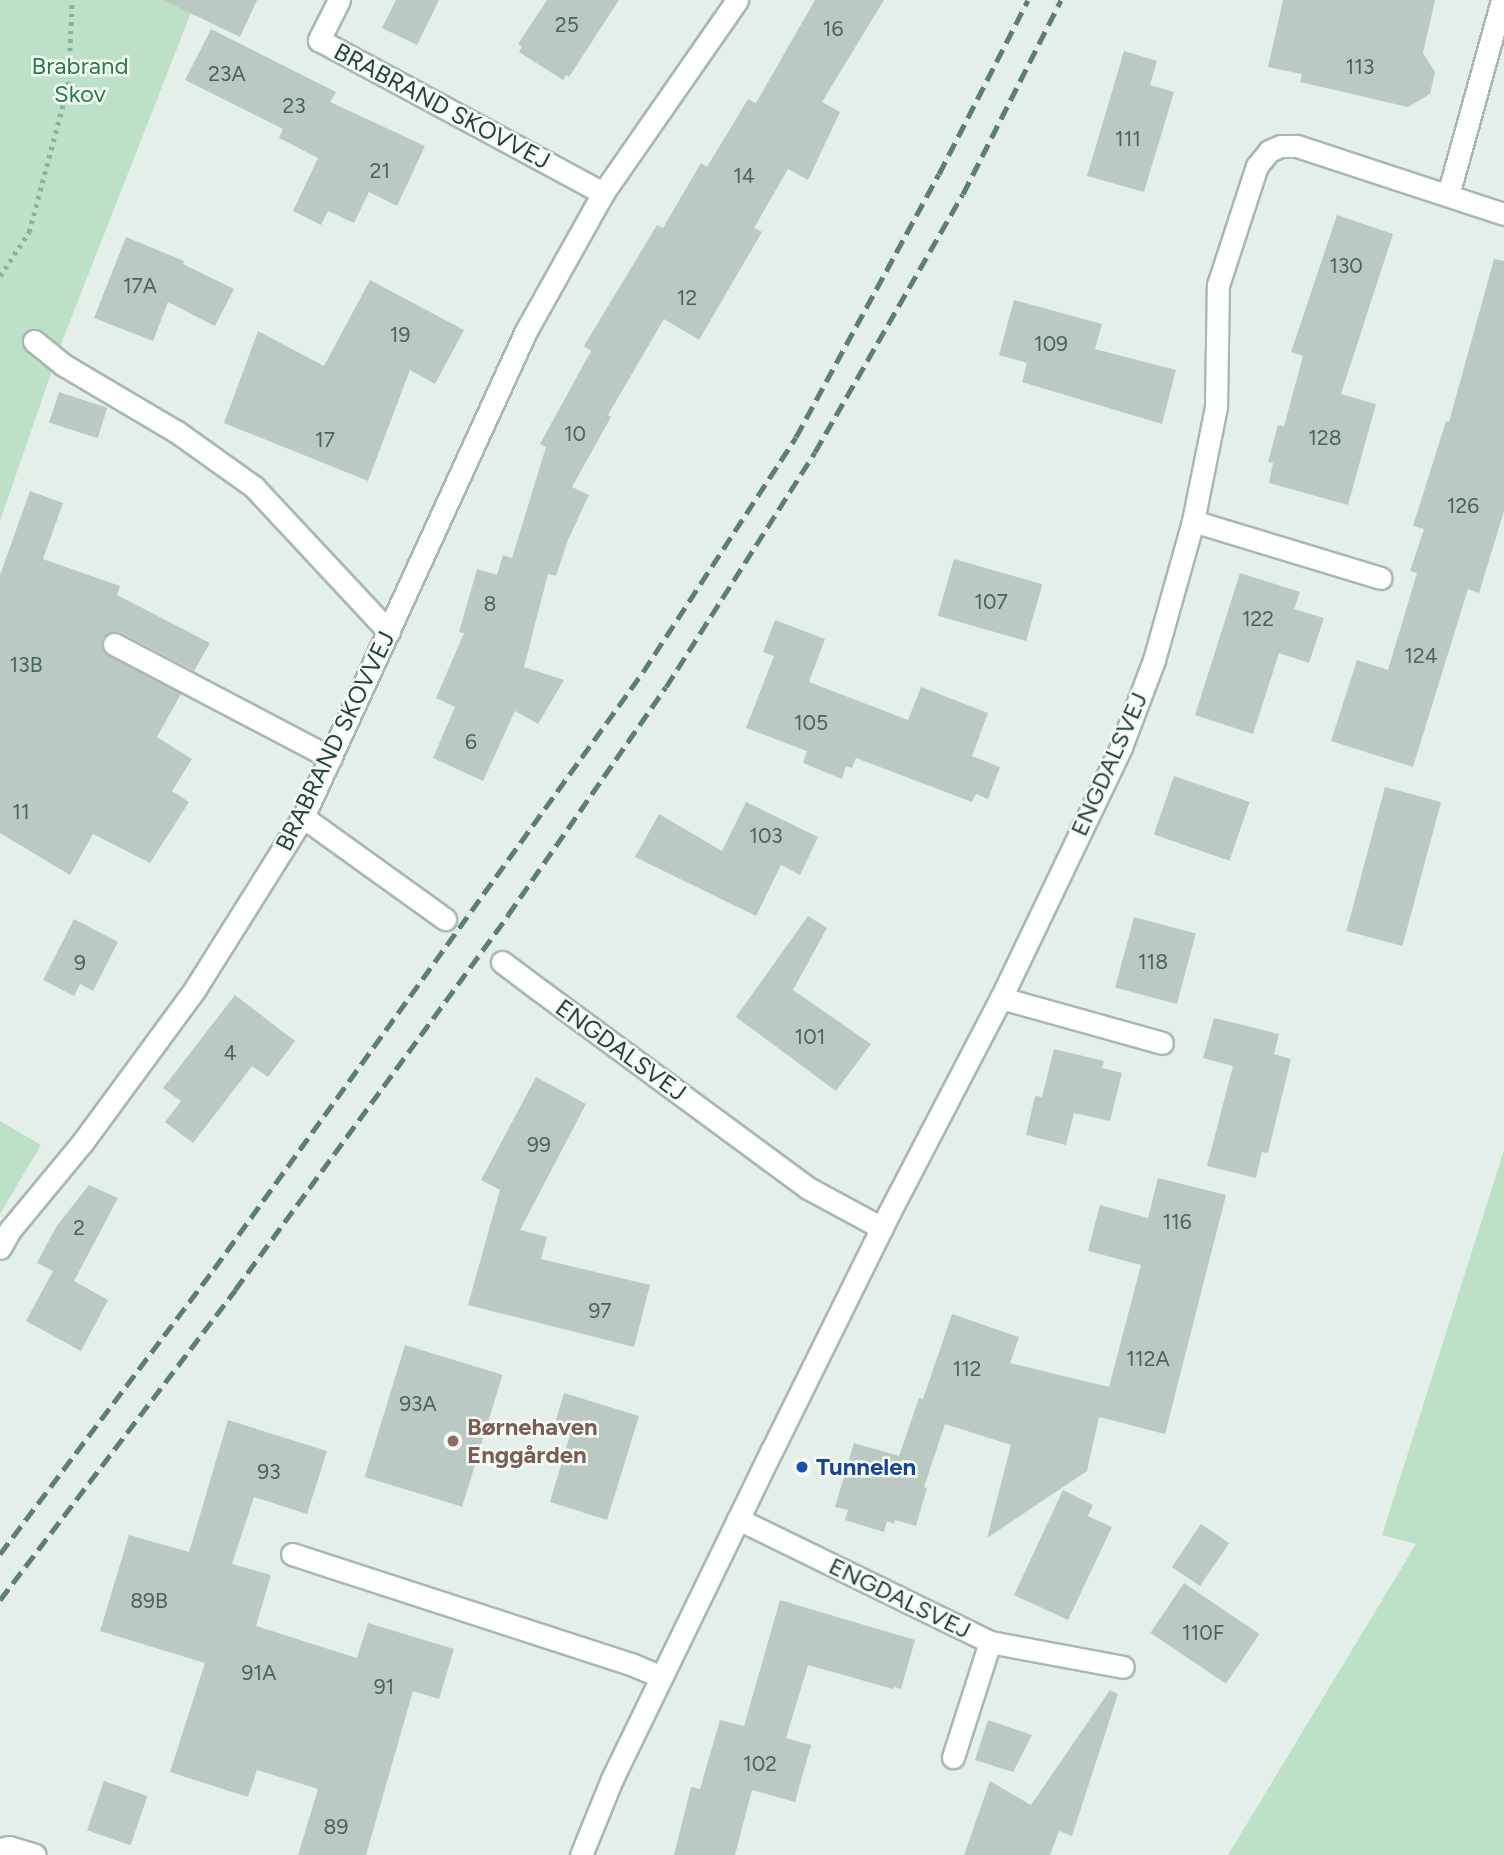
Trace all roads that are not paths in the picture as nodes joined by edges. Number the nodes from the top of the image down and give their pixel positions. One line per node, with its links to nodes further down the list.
1 (339, 0): 4 (street, BRABRAND SKOVVEJ)
2 (737, 0): 4 (street, BRABRAND SKOVVEJ)
3 (1502, 0): 5 (street)
4 (603, 193): 10 (street, BRABRAND SKOVVEJ)
5 (1447, 195): 6 (street, ENGDALSVEJ); 8 (street, ENGDALSVEJ)
6 (1504, 214)
7 (34, 341): 10 (street)
8 (1193, 521): 9 (street); 16 (street, ENGDALSVEJ)
9 (1381, 578)
10 (389, 632): 12 (street, BRABRAND SKOVVEJ)
11 (114, 643): 12 (street)
12 (331, 758): 13 (street, BRABRAND SKOVVEJ)
13 (303, 817): 14 (street); 19 (street, BRABRAND SKOVVEJ)
14 (446, 919)
15 (502, 962): 18 (street, ENGDALSVEJ)
16 (1001, 998): 17 (street); 18 (street, ENGDALSVEJ)
17 (1162, 1043)
18 (881, 1228): 20 (street, ENGDALSVEJ)
19 (0, 1248)
20 (738, 1519): 22 (street, ENGDALSVEJ); 24 (street, ENGDALSVEJ)
21 (292, 1554): 24 (street)
22 (990, 1642): 23 (street); 25 (street, ENGDALSVEJ)
23 (1123, 1667)
24 (661, 1677): 28 (street, ENGDALSVEJ)
25 (953, 1757)
26 (0, 1849): 27 (street)
27 (35, 1855)
28 (580, 1855)

